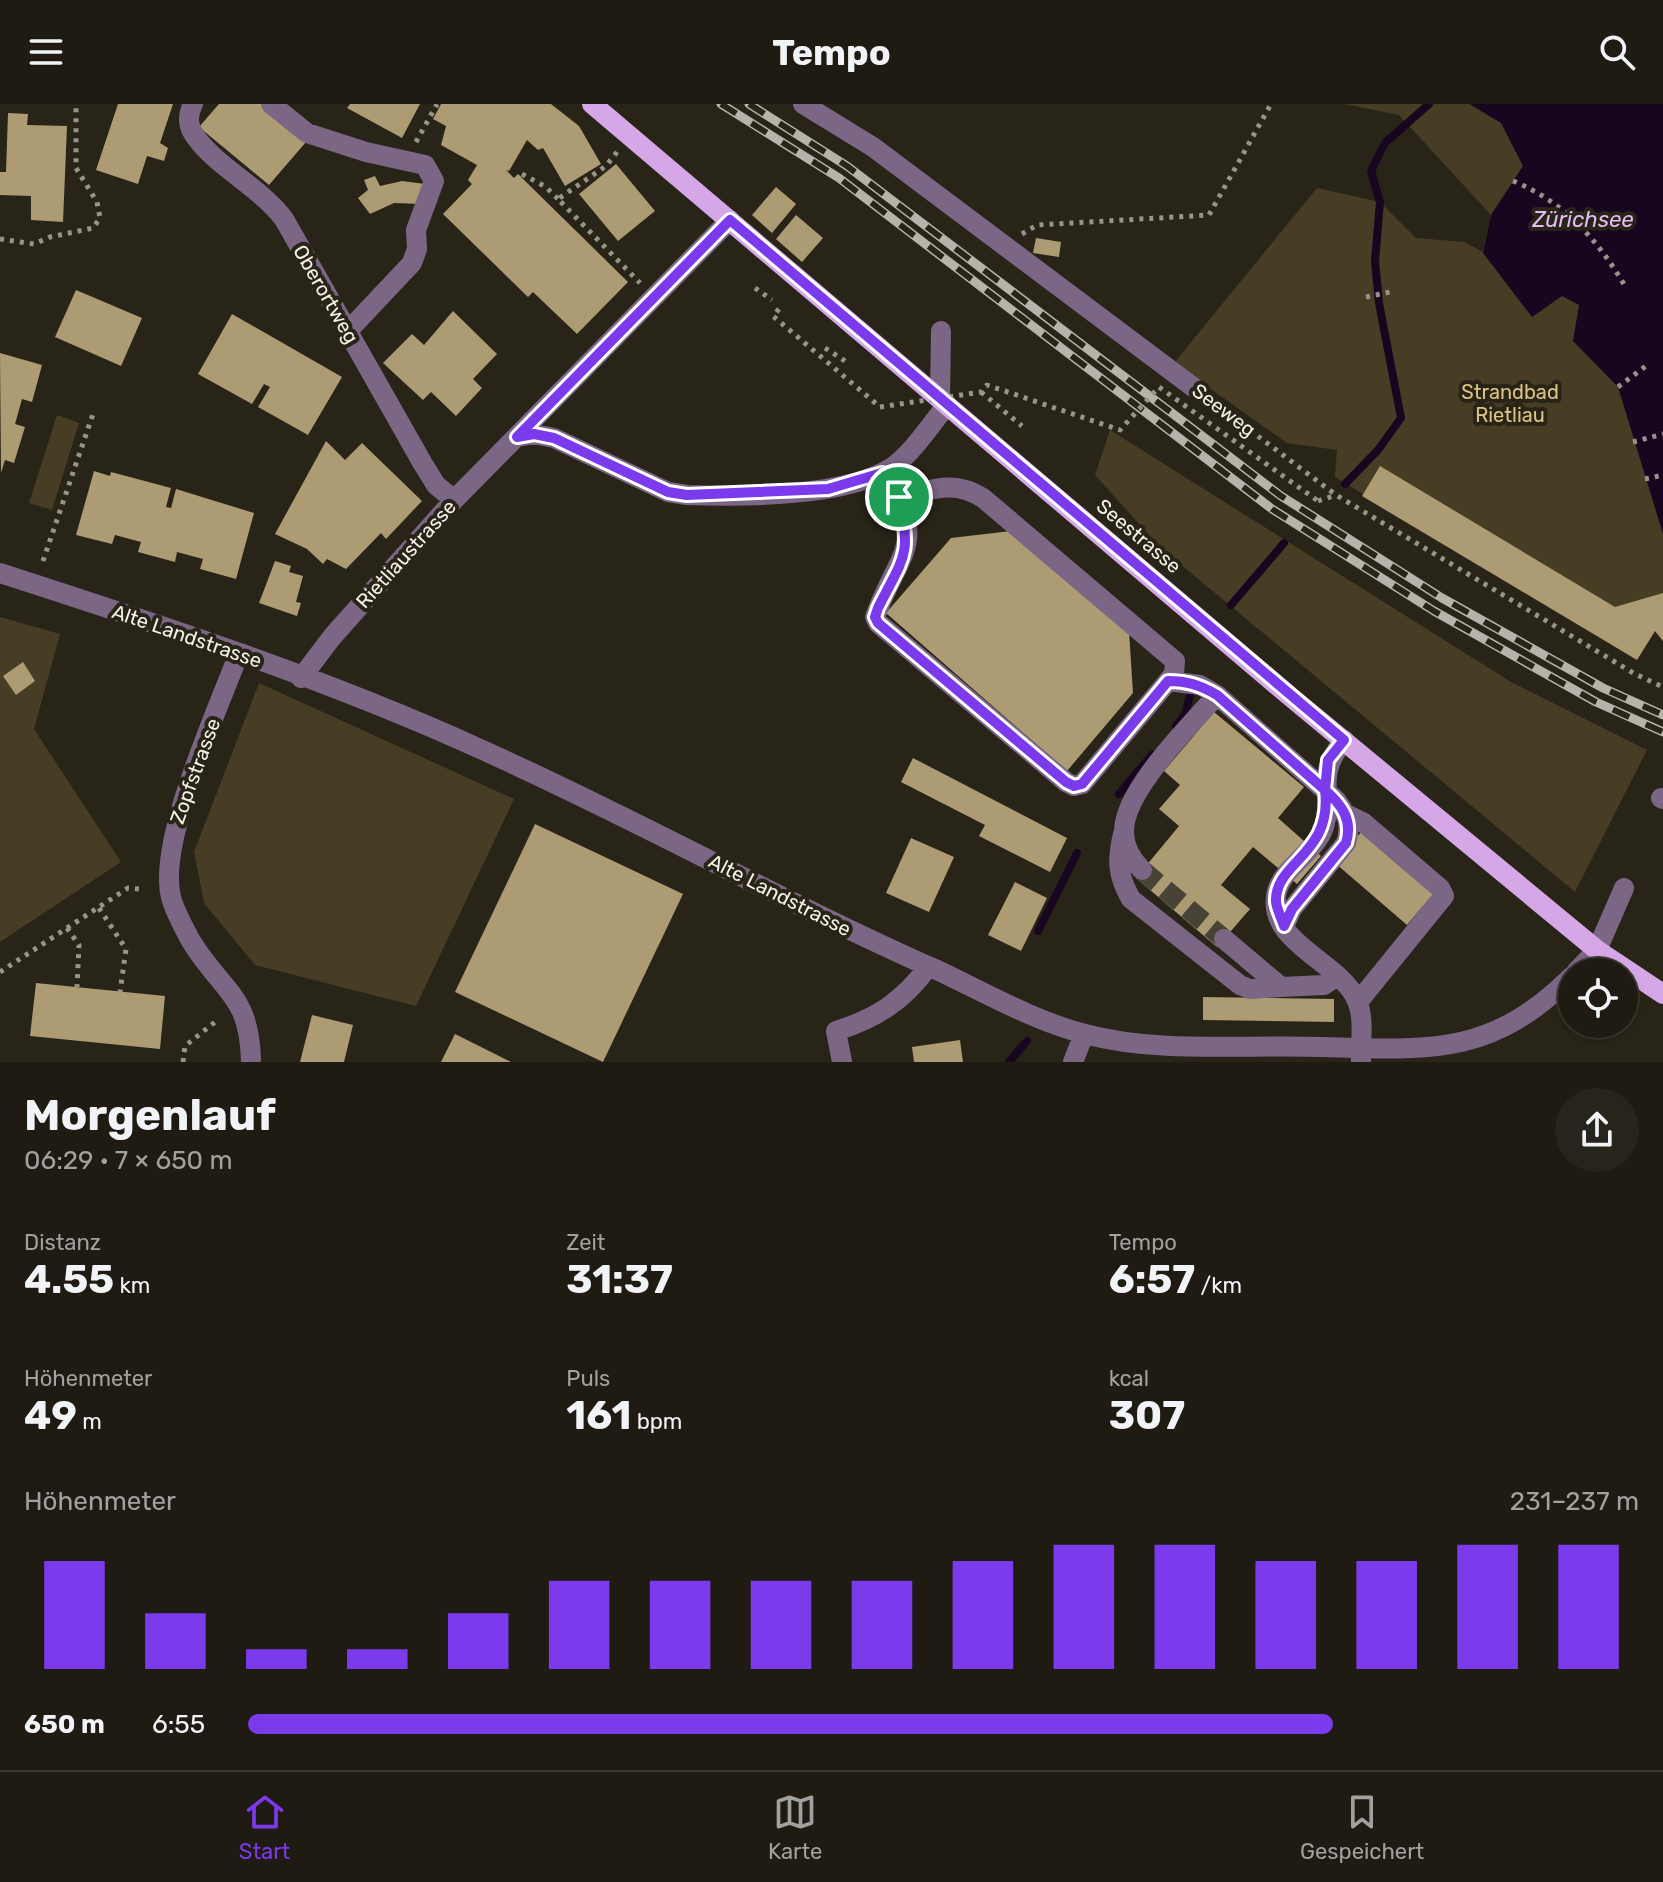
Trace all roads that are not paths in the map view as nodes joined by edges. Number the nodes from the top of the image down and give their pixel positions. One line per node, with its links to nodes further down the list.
1 (193, 104): 7 (street, Oberortweg)
2 (271, 104): 7 (street)
3 (592, 104): 5 (main road, Seestrasse)
4 (803, 104): 8 (street, Seeweg)
5 (730, 220): 9 (main road, Seestrasse); 10 (street, Rietliaustrasse)
6 (941, 331): 9 (street)
7 (347, 332): 13 (street, Oberortweg)
8 (1193, 387)
9 (943, 402): 11 (street); 19 (main road, Seestrasse)
10 (517, 437): 11 (street); 13 (street, Rietliaustrasse)
11 (882, 473): 12 (street)
12 (899, 497): 17 (street); 17 (street)
13 (454, 500): 16 (street, Rietliaustrasse)
14 (0, 573): 15 (street, Alte Landstrasse)
15 (239, 653): 16 (street, Alte Landstrasse); 37 (street, Zopfstrasse)
16 (301, 678): 29 (street, Alte Landstrasse)
17 (1168, 681): 18 (street)
18 (1217, 695): 20 (street); 22 (street)
19 (1344, 740): 20 (street); 27 (main road, Seestrasse)
20 (1325, 790): 21 (street); 25 (street)
21 (1346, 814): 25 (street); 34 (street)
22 (1124, 830): 23 (street); 31 (street)
23 (1142, 870)
24 (1624, 888): 27 (street)
25 (1284, 926): 30 (street)
26 (1224, 939): 31 (street)
27 (1597, 950): 28 (street, Alte Landstrasse); 33 (main road, Seestrasse)
28 (1589, 958)
29 (928, 967): 35 (street, Alte Landstrasse); 38 (street)
30 (1337, 976): 31 (street); 34 (street)
31 (1281, 987)
32 (1558, 987): 36 (street, Alte Landstrasse)
33 (1663, 994)
34 (1358, 1002): 36 (street)
35 (1084, 1034): 36 (street, Alte Landstrasse); 39 (street)
36 (1361, 1055)
37 (251, 1062)
38 (842, 1062)
39 (1073, 1062)

